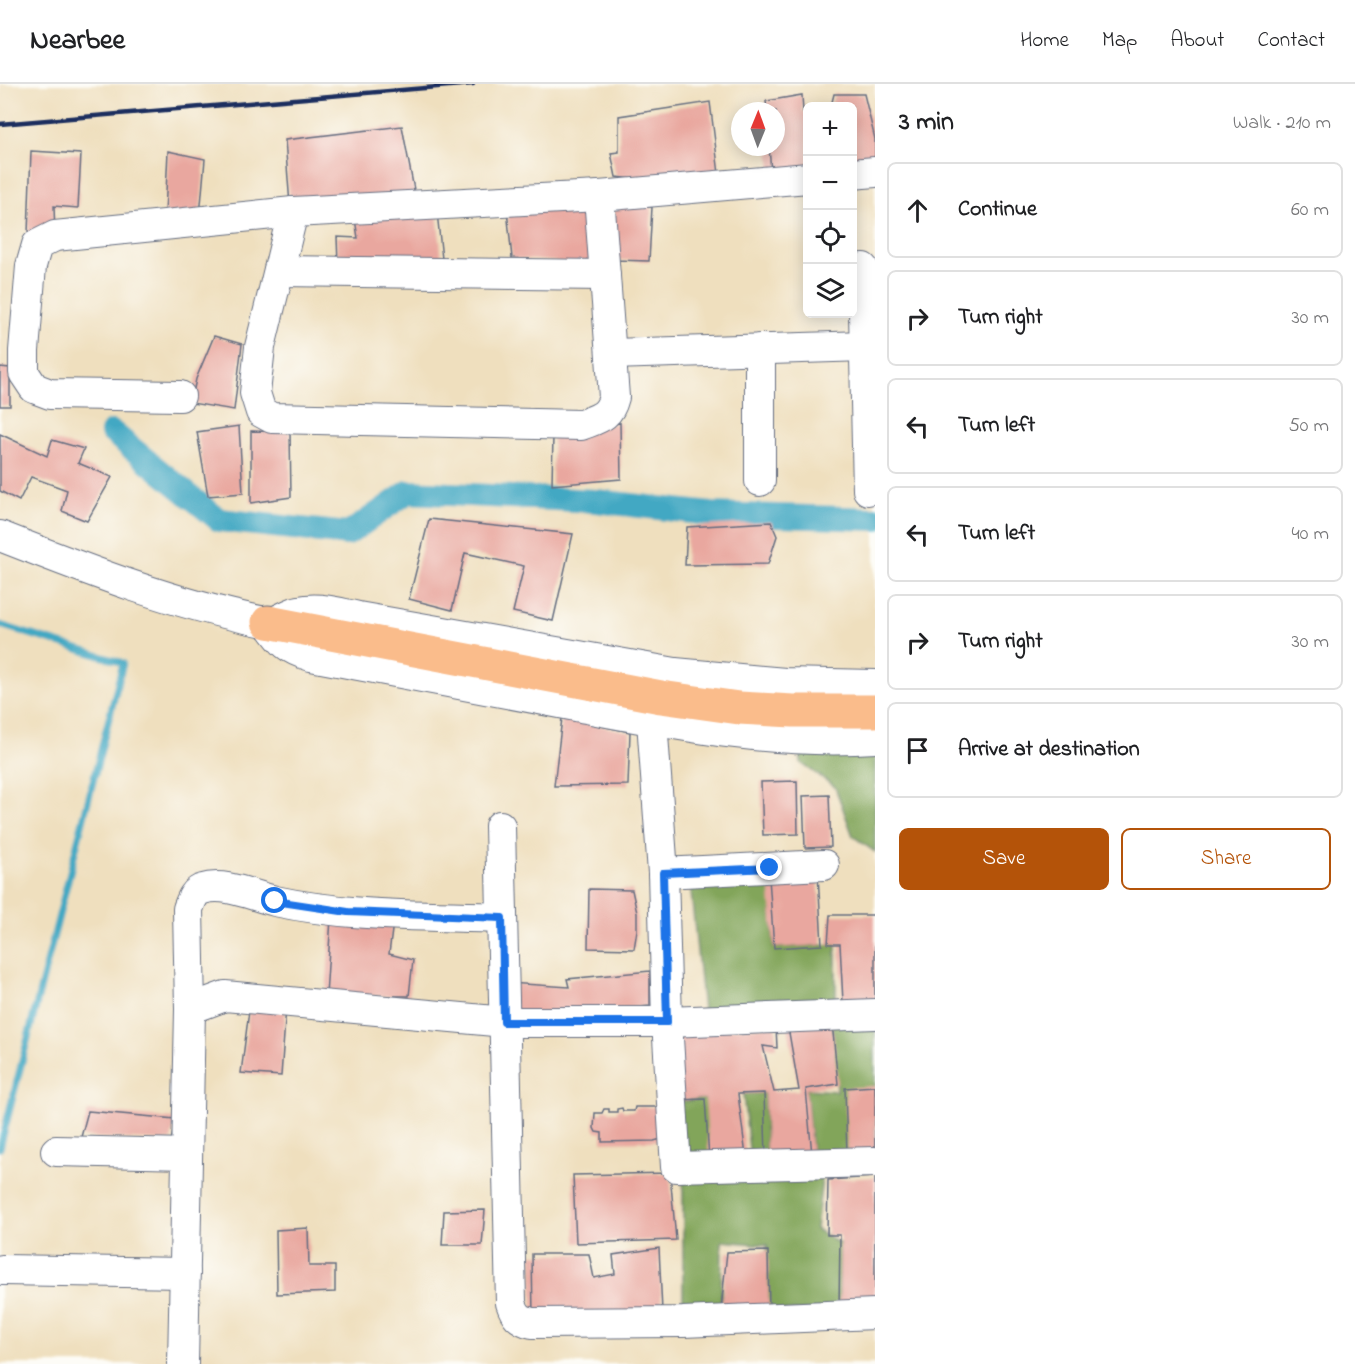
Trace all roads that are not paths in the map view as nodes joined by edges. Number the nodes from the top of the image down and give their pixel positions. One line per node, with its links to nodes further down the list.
1 (875, 172): 2 (street)
2 (857, 174)
3 (803, 178): 4 (street)
4 (599, 196): 5 (street); 8 (street)
5 (293, 212): 7 (street); 12 (street)
6 (863, 268): 9 (street)
7 (279, 271): 8 (street); 11 (street)
8 (605, 275): 11 (street)
9 (865, 346): 10 (street); 14 (street)
10 (760, 349): 11 (street); 13 (street)
11 (612, 354)
12 (180, 396)
13 (760, 481)
14 (868, 490)
15 (0, 536): 16 (street)
16 (268, 622): 17 (street); 18 (highway); 19 (street)
17 (875, 685)
18 (875, 711)
19 (652, 721): 20 (street); 23 (street)
20 (875, 738)
21 (500, 826): 24 (street)
22 (824, 865): 23 (street)
23 (663, 873): 28 (street)
24 (502, 918): 25 (street); 27 (street)
25 (190, 1009): 27 (street); 30 (street)
26 (875, 1014): 28 (street)
27 (504, 1022): 28 (street); 34 (street)
28 (667, 1022): 31 (street)
29 (56, 1151): 30 (street)
30 (187, 1155): 33 (street)
31 (875, 1162)
32 (2, 1270): 33 (street)
33 (185, 1273): 35 (street)
34 (875, 1314)
35 (183, 1364)

